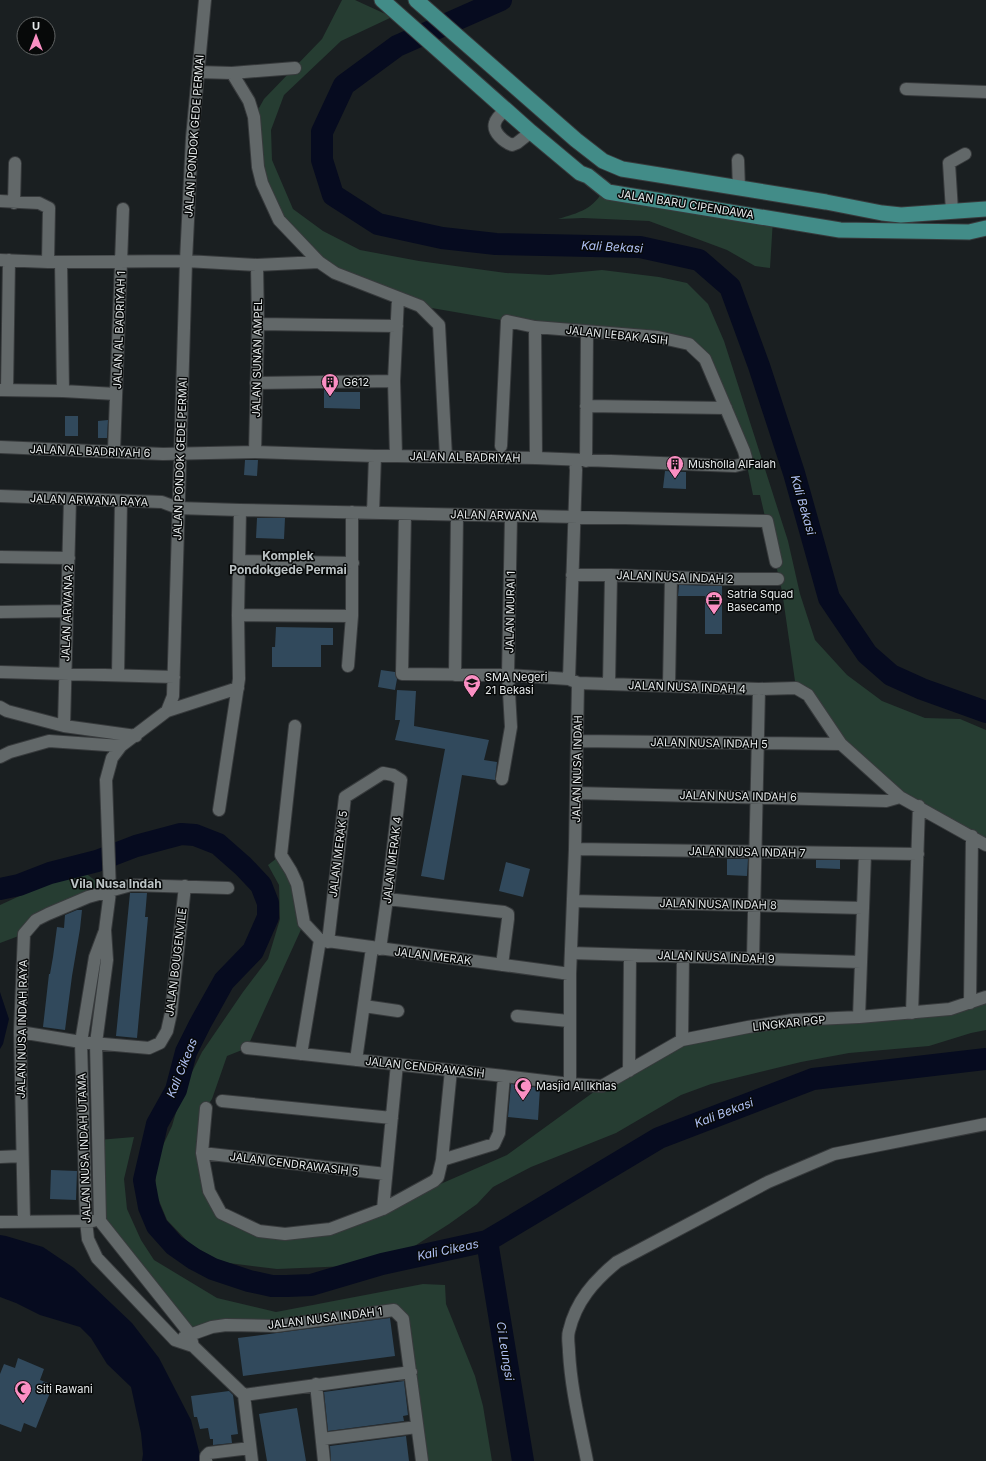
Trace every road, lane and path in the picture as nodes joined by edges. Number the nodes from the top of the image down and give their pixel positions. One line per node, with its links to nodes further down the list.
1 (205, 0): 5 (street, JALAN PONDOK GEDE PERMAI)
2 (382, 0): 9 (main road, JALAN BARU CIPENDAWA)
3 (416, 0): 14 (main road)
4 (295, 68): 6 (street)
5 (198, 72): 6 (street); 27 (street, JALAN PONDOK GEDE PERMAI)
6 (232, 73): 28 (street)
7 (906, 89): 8 (street)
8 (986, 92)
9 (506, 110): 10 (main road, JALAN BARU CIPENDAWA); 10 (street)
10 (531, 132): 21 (main road, JALAN BARU CIPENDAWA)
11 (965, 154): 20 (street)
12 (738, 160): 14 (street)
13 (15, 163): 17 (street)
14 (739, 189): 15 (main road)
15 (776, 194): 20 (main road); 21 (main road)
16 (0, 201): 17 (street)
17 (14, 203): 24 (street)
18 (123, 209): 26 (street, JALAN AL BADRIYAH 1)
19 (986, 209): 20 (main road)
20 (952, 211)
21 (773, 219): 22 (main road, JALAN BARU CIPENDAWA)
22 (986, 228)
23 (5, 260): 24 (street); 37 (street)
24 (48, 262): 25 (street)
25 (61, 262): 26 (street); 38 (street)
26 (121, 262): 27 (street); 39 (street, JALAN AL BADRIYAH 1)
27 (186, 262): 29 (street); 46 (street, JALAN PONDOK GEDE PERMAI)
28 (319, 262): 29 (street); 30 (street)
29 (257, 265): 31 (street, JALAN SUNAN AMPEL)
30 (398, 298): 32 (street); 49 (street)
31 (258, 324): 32 (street); 36 (street, JALAN SUNAN AMPEL)
32 (397, 326): 35 (street)
33 (535, 327): 34 (street, JALAN LEBAK ASIH); 42 (street, JALAN LEBAK ASIH); 50 (street)
34 (587, 332): 40 (street, JALAN NUSA INDAH); 41 (street, JALAN LEBAK ASIH)
35 (394, 381): 36 (street); 48 (street)
36 (256, 383): 45 (street, JALAN SUNAN AMPEL)
37 (3, 390): 38 (street)
38 (63, 391): 39 (street)
39 (116, 394): 44 (street, JALAN AL BADRIYAH 1)
40 (586, 406): 41 (street); 52 (street, JALAN NUSA INDAH)
41 (726, 408): 51 (street, JALAN LEBAK ASIH)
42 (501, 446)
43 (0, 447): 44 (street, JALAN AL BADRIYAH 6)
44 (114, 451): 46 (street, JALAN AL BADRIYAH 6)
45 (256, 452): 46 (street, JALAN AL BADRIYAH); 47 (street, JALAN AL BADRIYAH)
46 (180, 453): 56 (street, JALAN PONDOK GEDE PERMAI)
47 (375, 456): 48 (street, JALAN AL BADRIYAH); 59 (street)
48 (396, 456): 49 (street, JALAN AL BADRIYAH)
49 (446, 456): 50 (street, JALAN AL BADRIYAH)
50 (536, 458): 52 (street, JALAN AL BADRIYAH)
51 (746, 458): 52 (street, JALAN AL BADRIYAH)
52 (580, 461): 63 (street, JALAN NUSA INDAH)
53 (0, 496): 54 (street, JALAN ARWANA RAYA)
54 (70, 499): 55 (street, JALAN ARWANA RAYA); 65 (street, JALAN ARWANA 2)
55 (121, 501): 56 (street, JALAN ARWANA RAYA); 80 (street)
56 (178, 508): 57 (street, JALAN ARWANA); 83 (street, JALAN PONDOK GEDE PERMAI)
57 (240, 510): 58 (street, JALAN ARWANA); 66 (street)
58 (352, 512): 59 (street, JALAN ARWANA); 68 (street)
59 (373, 513): 60 (street, JALAN ARWANA)
60 (405, 514): 61 (street, JALAN ARWANA); 81 (street, JALAN NUSA INDAH 4)
61 (457, 514): 62 (street, JALAN ARWANA); 81 (street)
62 (511, 516): 63 (street, JALAN ARWANA); 82 (street, JALAN MURAI 1)
63 (574, 517): 67 (street, JALAN ARWANA); 69 (street, JALAN NUSA INDAH)
64 (0, 557): 65 (street)
65 (69, 558): 73 (street, JALAN ARWANA 2)
66 (239, 561): 68 (street); 75 (street)
67 (776, 562)
68 (353, 563): 76 (street)
69 (572, 575): 70 (street, JALAN NUSA INDAH 2); 84 (street, JALAN NUSA INDAH)
70 (611, 575): 71 (street, JALAN NUSA INDAH 2); 85 (street)
71 (671, 577): 72 (street, JALAN NUSA INDAH 2); 86 (street)
72 (778, 579)
73 (67, 611): 74 (street); 79 (street, JALAN ARWANA 2)
74 (0, 612)
75 (238, 614): 76 (street); 87 (street)
76 (352, 616): 77 (street)
77 (348, 666)
78 (0, 672): 79 (street)
79 (65, 674): 80 (street); 91 (street, JALAN ARWANA 2)
80 (118, 675): 83 (street)
81 (455, 675): 82 (street, JALAN NUSA INDAH 4)
82 (508, 675): 84 (street, JALAN NUSA INDAH 4); 100 (street, JALAN MURAI 1)
83 (174, 677): 90 (street, JALAN PONDOK GEDE PERMAI)
84 (573, 681): 85 (street, JALAN NUSA INDAH 4); 94 (street, JALAN NUSA INDAH)
85 (609, 684): 86 (street, JALAN NUSA INDAH 4)
86 (669, 685): 88 (street, JALAN NUSA INDAH 4)
87 (238, 688): 90 (street); 105 (street)
88 (759, 689): 95 (street); 96 (street, JALAN NUSA INDAH 4)
89 (4, 709): 91 (street)
90 (167, 711): 93 (street)
91 (64, 726): 93 (street)
92 (295, 726): 120 (street)
93 (136, 736): 97 (street)
94 (577, 741): 95 (street, JALAN NUSA INDAH 5); 101 (street, JALAN NUSA INDAH)
95 (758, 744): 96 (street, JALAN NUSA INDAH 5); 102 (street)
96 (841, 744): 103 (street)
97 (121, 746): 98 (street); 113 (street)
98 (0, 757)
99 (393, 775): 115 (street, JALAN MERAK 4); 120 (street, JALAN MERAK 5)
100 (502, 779)
101 (576, 793): 102 (street, JALAN NUSA INDAH 6); 108 (street, JALAN NUSA INDAH)
102 (756, 796): 103 (street, JALAN NUSA INDAH 6); 109 (street)
103 (900, 797): 104 (street)
104 (919, 806): 106 (street); 111 (street)
105 (219, 810)
106 (972, 836): 107 (street); 130 (street)
107 (986, 844)
108 (576, 848): 109 (street, JALAN NUSA INDAH 7); 116 (street, JALAN NUSA INDAH)
109 (756, 852): 110 (street, JALAN NUSA INDAH 7); 117 (street)
110 (865, 854): 111 (street, JALAN NUSA INDAH 7); 118 (street)
111 (918, 854): 133 (street)
112 (185, 886): 113 (street); 114 (street); 140 (street, JALAN BOUGENVILE)
113 (110, 887): 119 (street, JALAN NUSA INDAH UTAMA); 137 (street, JALAN NUSA INDAH RAYA)
114 (228, 888)
115 (388, 899): 121 (street, JALAN MERAK 4); 127 (street)
116 (573, 900): 117 (street, JALAN NUSA INDAH 8); 122 (street, JALAN NUSA INDAH)
117 (755, 905): 118 (street, JALAN NUSA INDAH 8); 125 (street)
118 (863, 908): 126 (street)
119 (105, 930): 139 (street, JALAN NUSA INDAH UTAMA); 140 (street, JALAN NUSA INDAH UTAMA)
120 (324, 941): 121 (street, JALAN MERAK); 142 (street)
121 (376, 949): 127 (street, JALAN MERAK); 131 (street, JALAN MERAK 4)
122 (571, 953): 123 (street, JALAN NUSA INDAH 9); 128 (street, JALAN NUSA INDAH)
123 (630, 955): 124 (street, JALAN NUSA INDAH 9); 146 (street)
124 (683, 956): 125 (street, JALAN NUSA INDAH 9); 138 (street)
125 (753, 958): 126 (street, JALAN NUSA INDAH 9)
126 (861, 962): 135 (street)
127 (502, 965): 128 (street, JALAN MERAK)
128 (570, 974): 136 (street, JALAN NUSA INDAH)
129 (986, 997): 130 (street, LINGKAR PGP)
130 (970, 1003): 133 (street, LINGKAR PGP)
131 (364, 1006): 132 (street); 143 (street, JALAN MERAK 4)
132 (398, 1011)
133 (912, 1013): 135 (street, LINGKAR PGP)
134 (518, 1016): 136 (street)
135 (859, 1017): 138 (street, LINGKAR PGP)
136 (569, 1021): 148 (street, JALAN NUSA INDAH)
137 (20, 1032): 139 (street, JALAN BOUGENVILE); 155 (street, JALAN NUSA INDAH RAYA)
138 (682, 1040): 146 (street, LINGKAR PGP)
139 (81, 1042): 140 (street, JALAN BOUGENVILE); 161 (street, JALAN NUSA INDAH UTAMA)
140 (96, 1043): 162 (street, JALAN NUSA INDAH UTAMA)
141 (247, 1048): 142 (street, JALAN CENDRAWASIH)
142 (301, 1054): 143 (street, JALAN CENDRAWASIH)
143 (356, 1060): 144 (street, JALAN CENDRAWASIH)
144 (397, 1064): 145 (street, JALAN CENDRAWASIH); 152 (street)
145 (452, 1070): 147 (street, JALAN CENDRAWASIH); 157 (street)
146 (629, 1071): 149 (street, LINGKAR PGP)
147 (504, 1076): 148 (street, JALAN CENDRAWASIH); 157 (street)
148 (570, 1084): 149 (street, JALAN CENDRAWASIH)
149 (602, 1086)
150 (222, 1101): 152 (street)
151 (206, 1108): 154 (street)
152 (392, 1118): 158 (street)
153 (986, 1124): 176 (street)
154 (202, 1153): 158 (street, JALAN CENDRAWASIH 5); 159 (street)
155 (22, 1156): 156 (street); 160 (street, JALAN NUSA INDAH RAYA)
156 (0, 1157)
157 (442, 1160): 159 (street)
158 (386, 1174): 159 (street)
159 (383, 1209)
160 (24, 1221): 161 (street); 163 (street)
161 (86, 1221): 162 (street); 164 (street, JALAN NUSA INDAH UTAMA)
162 (100, 1221): 165 (street, JALAN NUSA INDAH UTAMA)
163 (0, 1222)
164 (175, 1340): 165 (street, JALAN NUSA INDAH 1)
165 (192, 1340): 166 (street, JALAN NUSA INDAH 1); 168 (street, JALAN NUSA INDAH UTAMA)
166 (411, 1372): 167 (street); 169 (street, JALAN NUSA INDAH 1)
167 (316, 1384): 168 (street); 170 (street)
168 (244, 1394): 171 (street)
169 (417, 1427): 170 (street); 175 (street, JALAN NUSA INDAH 1)
170 (322, 1439): 174 (street)
171 (250, 1448): 172 (street); 173 (street)
172 (206, 1461)
173 (252, 1461)
174 (324, 1461)
175 (422, 1461)
176 (587, 1461)

